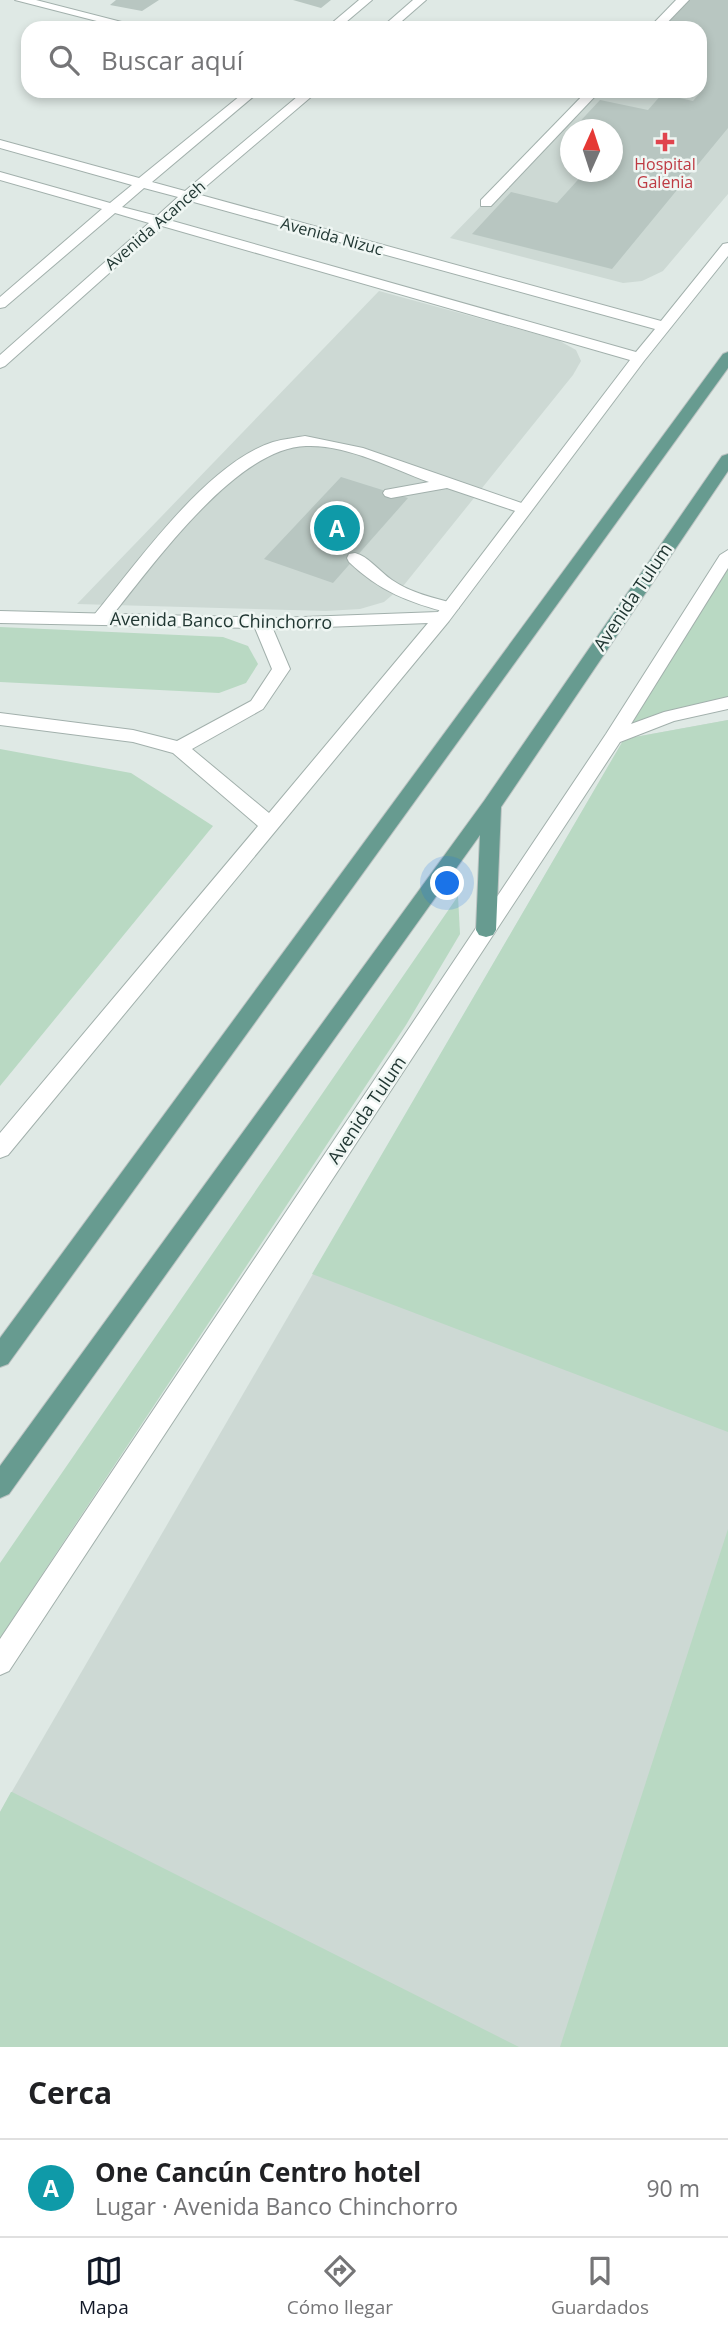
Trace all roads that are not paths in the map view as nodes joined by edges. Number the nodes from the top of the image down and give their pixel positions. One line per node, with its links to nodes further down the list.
1 (21, 0): 5 (street)
2 (366, 0): 6 (street)
3 (420, 0): 7 (street)
4 (682, 0): 8 (street)
5 (110, 21)
6 (340, 21)
7 (395, 21)
8 (662, 21)
9 (246, 98): 14 (street)
10 (304, 98): 15 (street, Avenida Acanceh)
11 (587, 98): 16 (street)
12 (0, 144): 14 (street, Avenida Nizuc)
13 (0, 176): 17 (street, Avenida Nizuc)
14 (144, 182): 15 (street, Avenida Nizuc); 17 (street)
15 (189, 196): 18 (street, Avenida Acanceh); 21 (street, Avenida Nizuc)
16 (486, 203)
17 (115, 208): 18 (street, Avenida Nizuc); 20 (street)
18 (159, 222): 23 (street, Avenida Nizuc); 24 (street, Avenida Acanceh)
19 (728, 247): 21 (street)
20 (0, 304)
21 (664, 327): 23 (street)
22 (728, 357): 43 (main road)
23 (639, 358): 28 (street)
24 (0, 363)
25 (728, 459): 39 (main road, Avenida Tulum)
26 (446, 483): 27 (street); 28 (street); 33 (street)
27 (391, 493)
28 (524, 509): 31 (street)
29 (728, 555): 37 (street, Avenida Tulum)
30 (355, 558): 31 (street)
31 (447, 612): 34 (street, Avenida Banco Chinchorro); 40 (street)
32 (0, 617): 33 (street, Avenida Banco Chinchorro)
33 (100, 619): 34 (street, Avenida Banco Chinchorro)
34 (262, 624): 38 (street)
35 (728, 703): 37 (street)
36 (0, 719): 38 (street)
37 (613, 738): 41 (street, Avenida Tulum)
38 (179, 748): 40 (street)
39 (491, 806): 41 (main road); 44 (main road, Avenida Tulum)
40 (270, 825): 42 (street)
41 (486, 930): 45 (street, Avenida Tulum)
42 (0, 1149)
43 (0, 1357)
44 (0, 1486)
45 (0, 1662)

